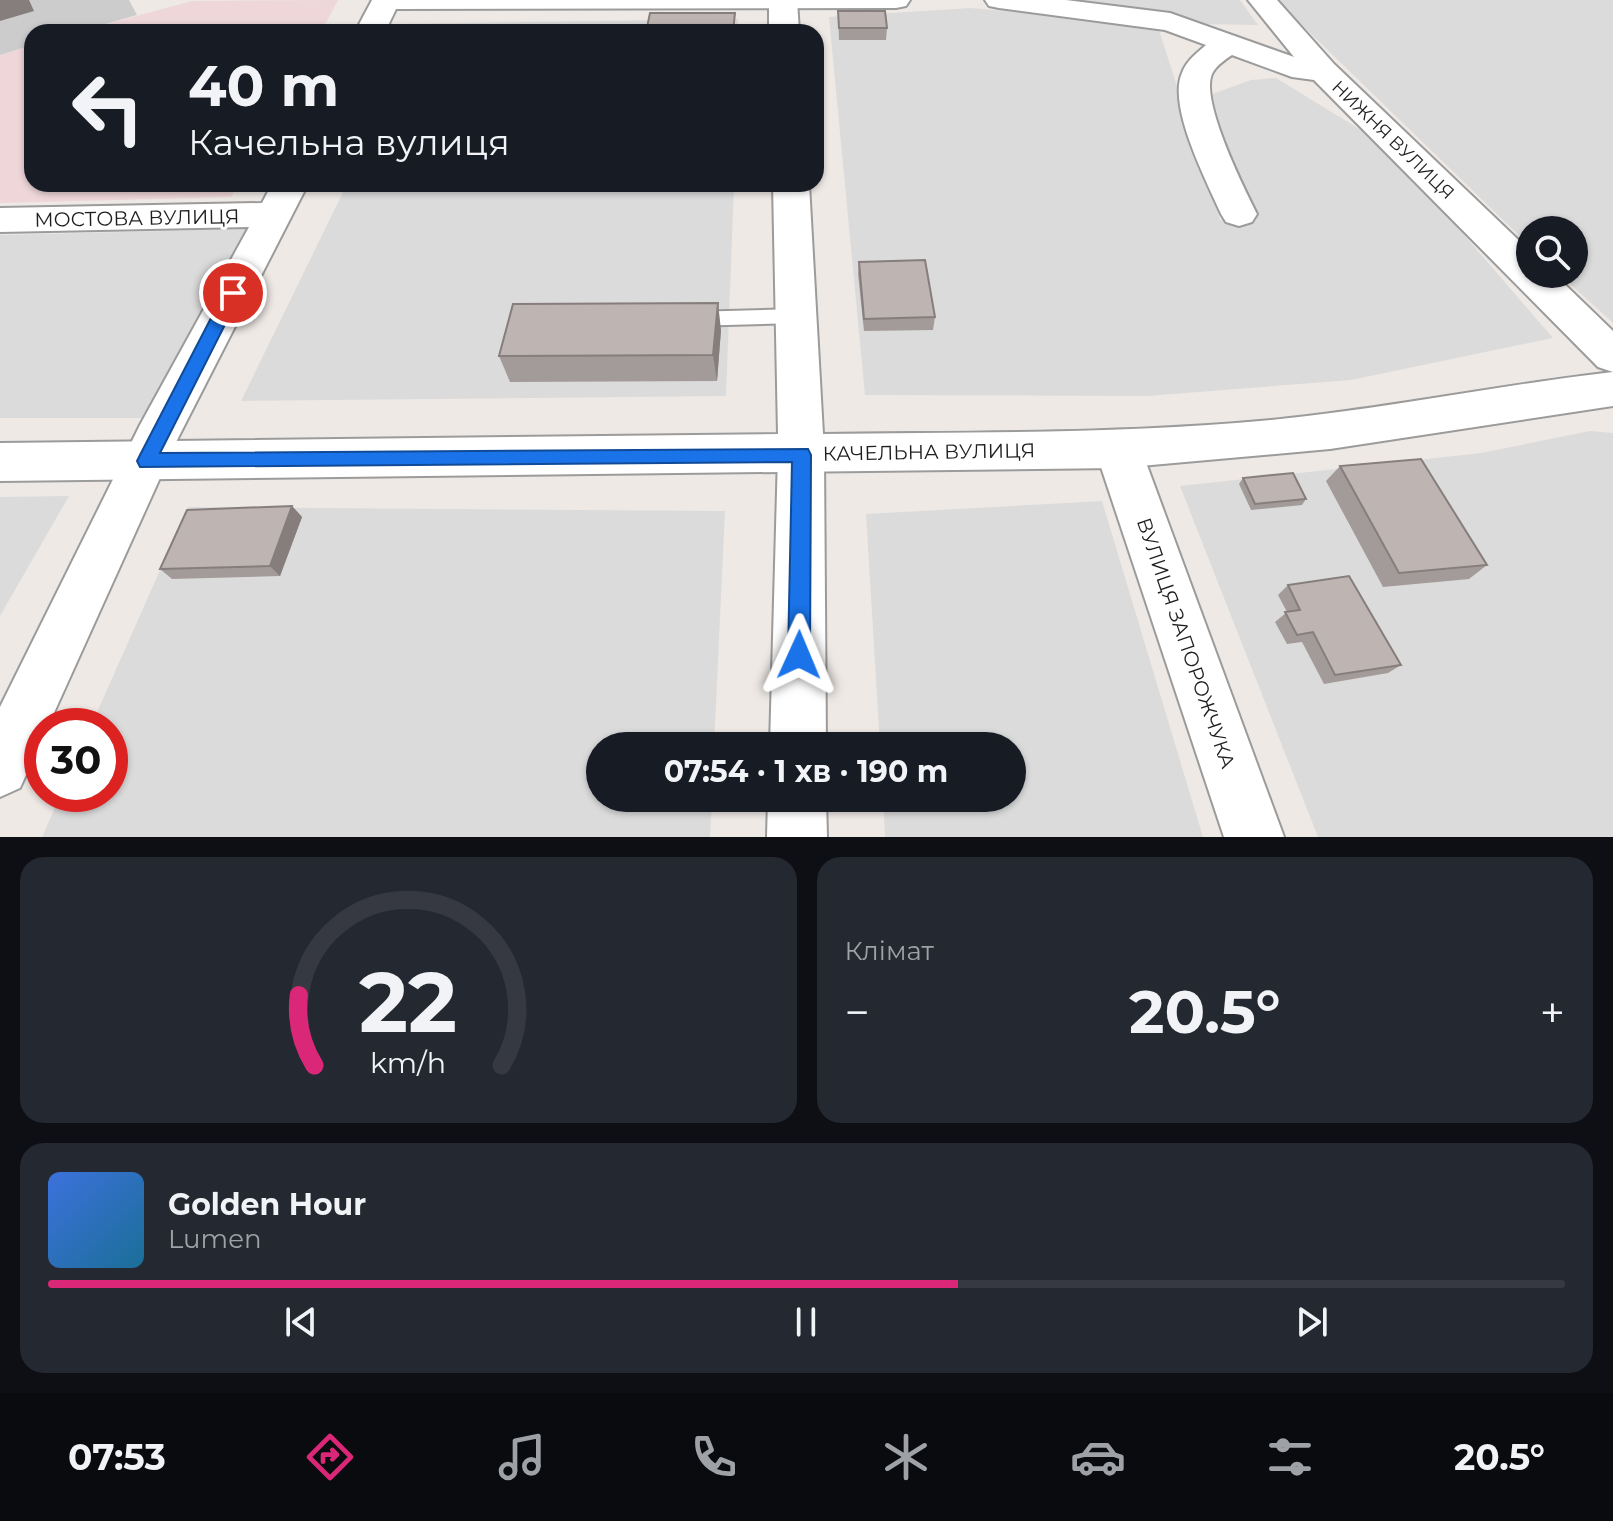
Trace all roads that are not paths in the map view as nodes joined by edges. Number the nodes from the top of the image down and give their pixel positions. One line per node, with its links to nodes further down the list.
1 (386, 0): 5 (street); 6 (street)
2 (896, 0): 5 (street)
3 (999, 0): 8 (street)
4 (1262, 0): 9 (street, НИЖНЯ ВУЛИЦЯ)
5 (783, 1): 7 (street)
6 (374, 24)
7 (784, 24)
8 (1227, 43): 9 (street); 12 (street)
9 (1323, 71): 14 (street, НИЖНЯ ВУЛИЦЯ)
10 (791, 192): 16 (street)
11 (282, 199): 13 (street, МОСТОВА ВУЛИЦЯ); 22 (street)
12 (1239, 214)
13 (0, 220)
14 (1516, 260)
15 (1544, 288): 18 (street, НИЖНЯ ВУЛИЦЯ)
16 (796, 316): 17 (lane); 21 (street)
17 (664, 320)
18 (1613, 356)
19 (1613, 389): 20 (street, КАЧЕЛЬНА ВУЛИЦЯ)
20 (1118, 449): 21 (street, КАЧЕЛЬНА ВУЛИЦЯ); 28 (street, ВУЛИЦЯ ЗАПОРОЖЧУКА)
21 (801, 455): 22 (street, КАЧЕЛЬНА ВУЛИЦЯ); 24 (street)
22 (146, 461): 23 (street, КАЧЕЛЬНА ВУЛИЦЯ); 25 (street)
23 (0, 462)
24 (798, 732)
25 (0, 768)
26 (797, 812): 27 (street)
27 (797, 837)
28 (1254, 837)

